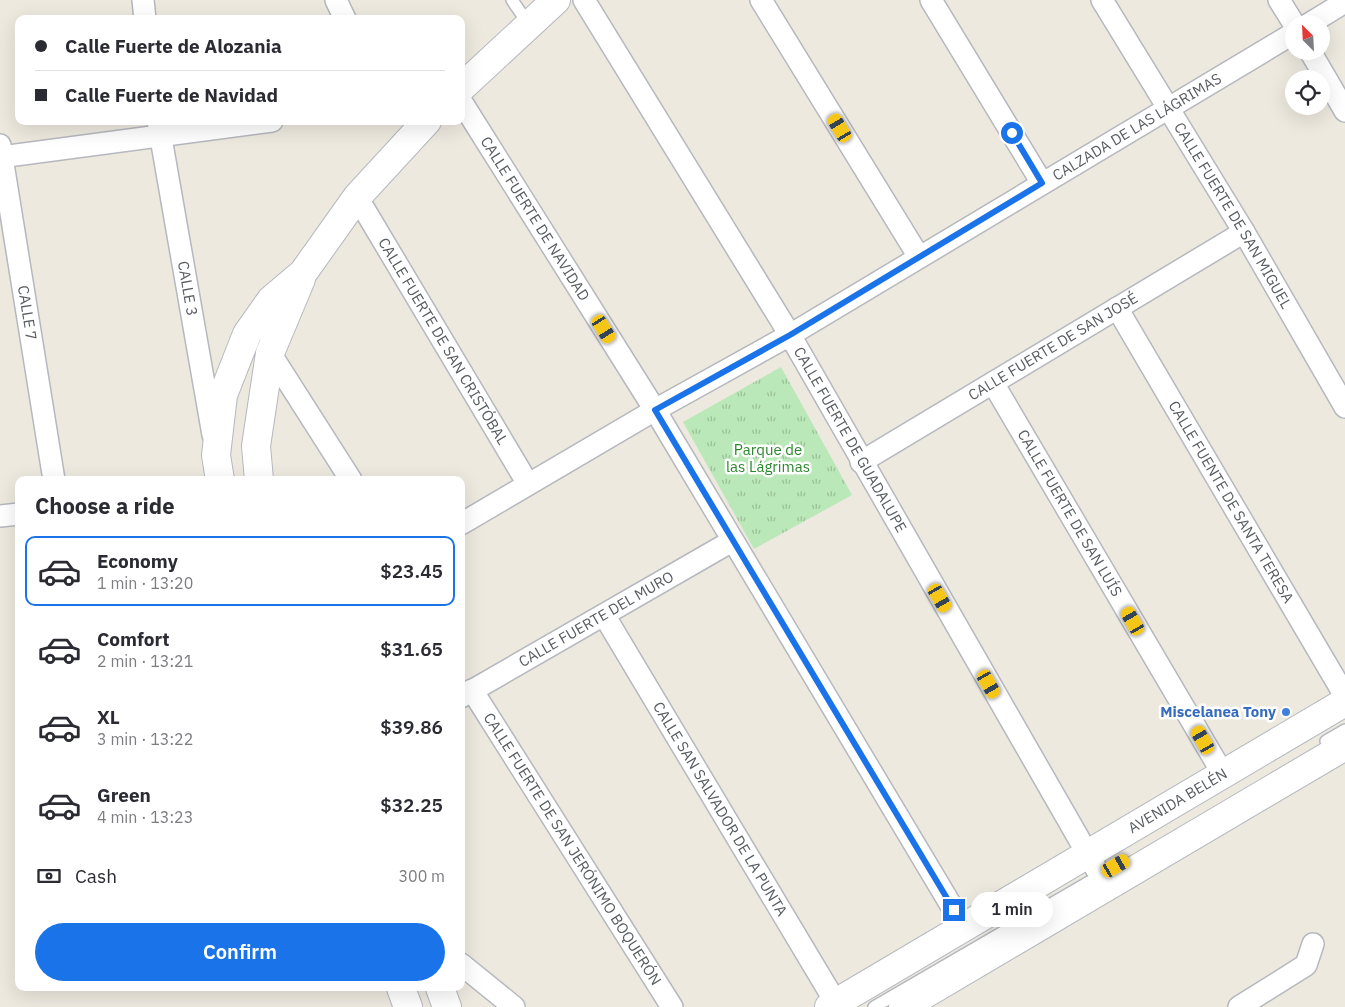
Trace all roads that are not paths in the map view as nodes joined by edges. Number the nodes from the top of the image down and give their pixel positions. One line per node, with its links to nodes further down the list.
1 (143, 0): 11 (street)
2 (336, 0): 12 (street)
3 (512, 0): 15 (lane)
4 (556, 0): 15 (main road)
5 (584, 0): 32 (street, CALLE FUERTE DE GUADALUPE)
6 (761, 0): 29 (street)
7 (931, 0): 26 (street)
8 (1102, 0): 20 (street, CALLE FUERTE DE SAN MIGUEL)
9 (1279, 0): 13 (street)
10 (1345, 2): 14 (street)
11 (145, 15)
12 (342, 15)
13 (1288, 15)
14 (1324, 15)
15 (529, 25): 18 (main road)
16 (1285, 38): 20 (street, CALZADA DE LAS LÁGRIMAS)
17 (1315, 60): 21 (street)
18 (465, 84)
19 (465, 107): 36 (street, CALLE FUERTE DE NAVIDAD)
20 (1168, 108): 26 (street, CALZADA DE LAS LÁGRIMAS); 28 (street, CALLE FUERTE DE SAN MIGUEL)
21 (1345, 111)
22 (207, 125): 24 (street)
23 (423, 125): 27 (main road)
24 (159, 128): 25 (street); 38 (street, CALLE 3)
25 (0, 153): 39 (street, CALLE 7)
26 (1042, 183): 29 (street, CALZADA DE LAS LÁGRIMAS)
27 (358, 197): 30 (main road); 42 (street, CALLE FUERTE DE SAN CRISTÓBAL)
28 (1244, 232): 31 (street, CALLE FUERTE DE SAN JOSÉ); 35 (street, CALLE FUERTE DE SAN MIGUEL)
29 (919, 257): 32 (street, CALZADA DE LAS LÁGRIMAS)
30 (303, 273): 33 (main road); 38 (main road)
31 (1117, 308): 34 (street, CALLE FUERTE DE SAN JOSÉ); 49 (street, CALLE FUENTE DE SANTA TERESA)
32 (790, 335): 36 (street, CALZADA DE LAS LÁGRIMAS); 37 (street, CALLE FUERTE DE GUADALUPE)
33 (270, 353): 40 (main road); 41 (street)
34 (993, 383): 37 (street, CALLE FUERTE DE SAN JOSÉ); 54 (street, CALLE FUERTE DE SAN LUÍS)
35 (1345, 407)
36 (655, 410): 42 (street, CALZADA DE LAS LÁGRIMAS); 46 (street, CALLE FUERTE DE NAVIDAD)
37 (861, 462): 55 (street, CALLE FUERTE DE GUADALUPE)
38 (218, 468)
39 (53, 476)
40 (259, 476)
41 (348, 476)
42 (528, 484): 45 (street, CALZADA DE LAS LÁGRIMAS)
43 (15, 514): 44 (street)
44 (0, 516)
45 (465, 522)
46 (732, 541): 47 (street, CALLE FUERTE DEL MURO); 56 (street, CALLE FUERTE DE NAVIDAD)
47 (604, 615): 48 (street, CALLE FUERTE DEL MURO); 61 (street, CALLE SAN SALVADOR DE LA PUNTA)
48 (466, 694): 65 (street, CALLE FUERTE DE SAN JERÓNIMO BOQUERÓN)
49 (1345, 696)
50 (1345, 702): 54 (main road, AVENIDA BELÉN)
51 (1345, 716): 55 (lane)
52 (1345, 730): 53 (lane)
53 (1332, 746): 55 (main road, AVENIDA BELÉN)
54 (1223, 774): 55 (main road, AVENIDA BELÉN)
55 (1099, 870): 56 (main road, AVENIDA BELÉN); 61 (lane); 66 (lane); 67 (main road, AVENIDA BELÉN)
56 (964, 927): 61 (main road, AVENIDA BELÉN)
57 (1313, 944): 68 (street)
58 (465, 967): 64 (street)
59 (402, 991): 62 (main road)
60 (441, 991): 63 (main road)
61 (839, 1006)
62 (408, 1007)
63 (447, 1007)
64 (514, 1007)
65 (672, 1007)
66 (874, 1007)
67 (902, 1007)
68 (1239, 1007)

